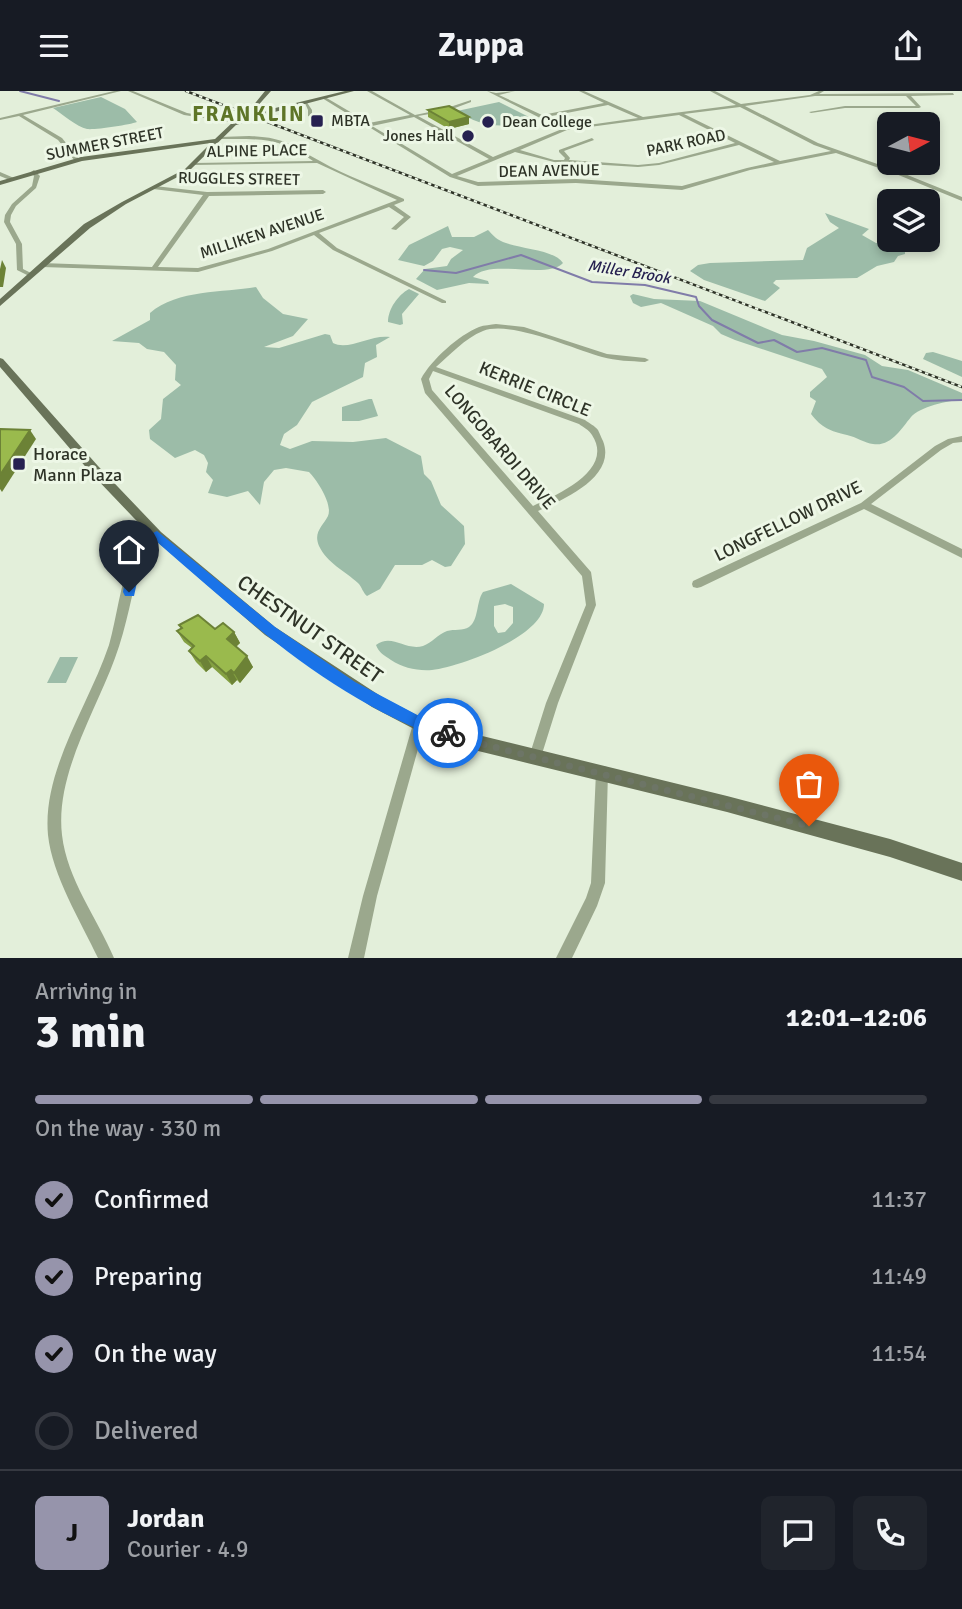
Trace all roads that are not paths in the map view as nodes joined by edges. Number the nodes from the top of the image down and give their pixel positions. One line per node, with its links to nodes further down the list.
1 (119, 91): 27 (street)
2 (130, 91): 33 (street)
3 (268, 91): 23 (main road)
4 (351, 91): 17 (main road)
5 (369, 91): 29 (street)
6 (489, 91): 12 (street)
7 (513, 91): 12 (street)
8 (581, 91): 20 (street)
9 (712, 91): 21 (street)
10 (941, 91): 15 (street)
11 (827, 92): 13 (street); 13 (street); 14 (street); 22 (street)
12 (495, 94): 30 (street)
13 (817, 95): 21 (street)
14 (908, 95): 15 (street); 22 (street)
15 (953, 95): 16 (street)
16 (962, 97)
17 (324, 98): 19 (main road); 34 (street, DEAN AVENUE)
18 (470, 101): 29 (street)
19 (305, 102): 24 (main road); 28 (street)
20 (610, 103): 30 (street); 31 (street)
21 (740, 105): 26 (street); 40 (street)
22 (845, 107): 25 (street)
23 (249, 109): 24 (main road, bridge); 33 (main road, bridge)
24 (267, 112): 33 (main road, bridge)
25 (811, 112)
26 (677, 113): 31 (street); 38 (street)
27 (20, 115): 32 (street); 42 (street)
28 (310, 116)
29 (413, 116): 34 (street); 41 (street)
30 (540, 117): 35 (street)
31 (641, 118): 35 (street)
32 (0, 120)
33 (236, 122): 36 (main road)
34 (368, 125): 49 (street, DEAN AVENUE)
35 (566, 129): 39 (street)
36 (218, 139): 42 (main road, SUMMER STREET); 43 (street); 46 (main road)
37 (592, 139): 44 (street)
38 (738, 144): 44 (street, PARK ROAD); 45 (street)
39 (515, 149): 41 (street); 44 (street, PARK ROAD)
40 (834, 152): 45 (street, DEAN AVENUE); 56 (street)
41 (492, 159): 49 (street)
42 (77, 160): 47 (main road, SUMMER STREET)
43 (318, 162): 46 (street, ALPINE PLACE); 57 (street, ALPINE PLACE)
44 (566, 162)
45 (779, 163): 49 (street, DEAN AVENUE)
46 (194, 164): 52 (main road)
47 (34, 172): 50 (main road, SUMMER STREET); 64 (street)
48 (0, 174): 50 (street)
49 (452, 176)
50 (12, 179): 51 (main road, SUMMER STREET)
51 (0, 183)
52 (155, 188): 55 (street, RUGGLES STREET); 62 (main road)
53 (962, 191): 56 (street)
54 (323, 192): 55 (street, RUGGLES STREET)
55 (207, 194): 63 (street)
56 (950, 194): 58 (street)
57 (402, 199): 59 (street, MILLIKEN AVENUE)
58 (962, 199)
59 (390, 205): 60 (street); 61 (street, MILLIKEN AVENUE)
60 (394, 229)
61 (316, 234): 63 (street, MILLIKEN AVENUE); 65 (street)
62 (42, 265): 63 (street, MILLIKEN AVENUE); 64 (main road)
63 (153, 269)
64 (31, 275): 66 (main road)
65 (444, 302)
66 (0, 303)
67 (645, 360): 69 (street, LONGOBARDI DRIVE)
68 (0, 361): 73 (main road, CHESTNUT STREET)
69 (431, 368): 72 (street, LONGOBARDI DRIVE); 72 (street, KERRIE CIRCLE)
70 (962, 439): 71 (street, LONGFELLOW DRIVE)
71 (864, 505): 74 (street); 75 (street, LONGFELLOW DRIVE)
72 (532, 510): 77 (street, LONGOBARDI DRIVE)
73 (157, 535): 76 (main road, CHESTNUT STREET); 80 (street)
74 (962, 554)
75 (697, 584)
76 (419, 723): 77 (main road, CHESTNUT STREET); 81 (street)
77 (535, 757): 78 (main road, CHESTNUT STREET)
78 (602, 772): 79 (main road, CHESTNUT STREET); 82 (street)
79 (962, 872)
80 (106, 958)
81 (356, 958)
82 (564, 958)

